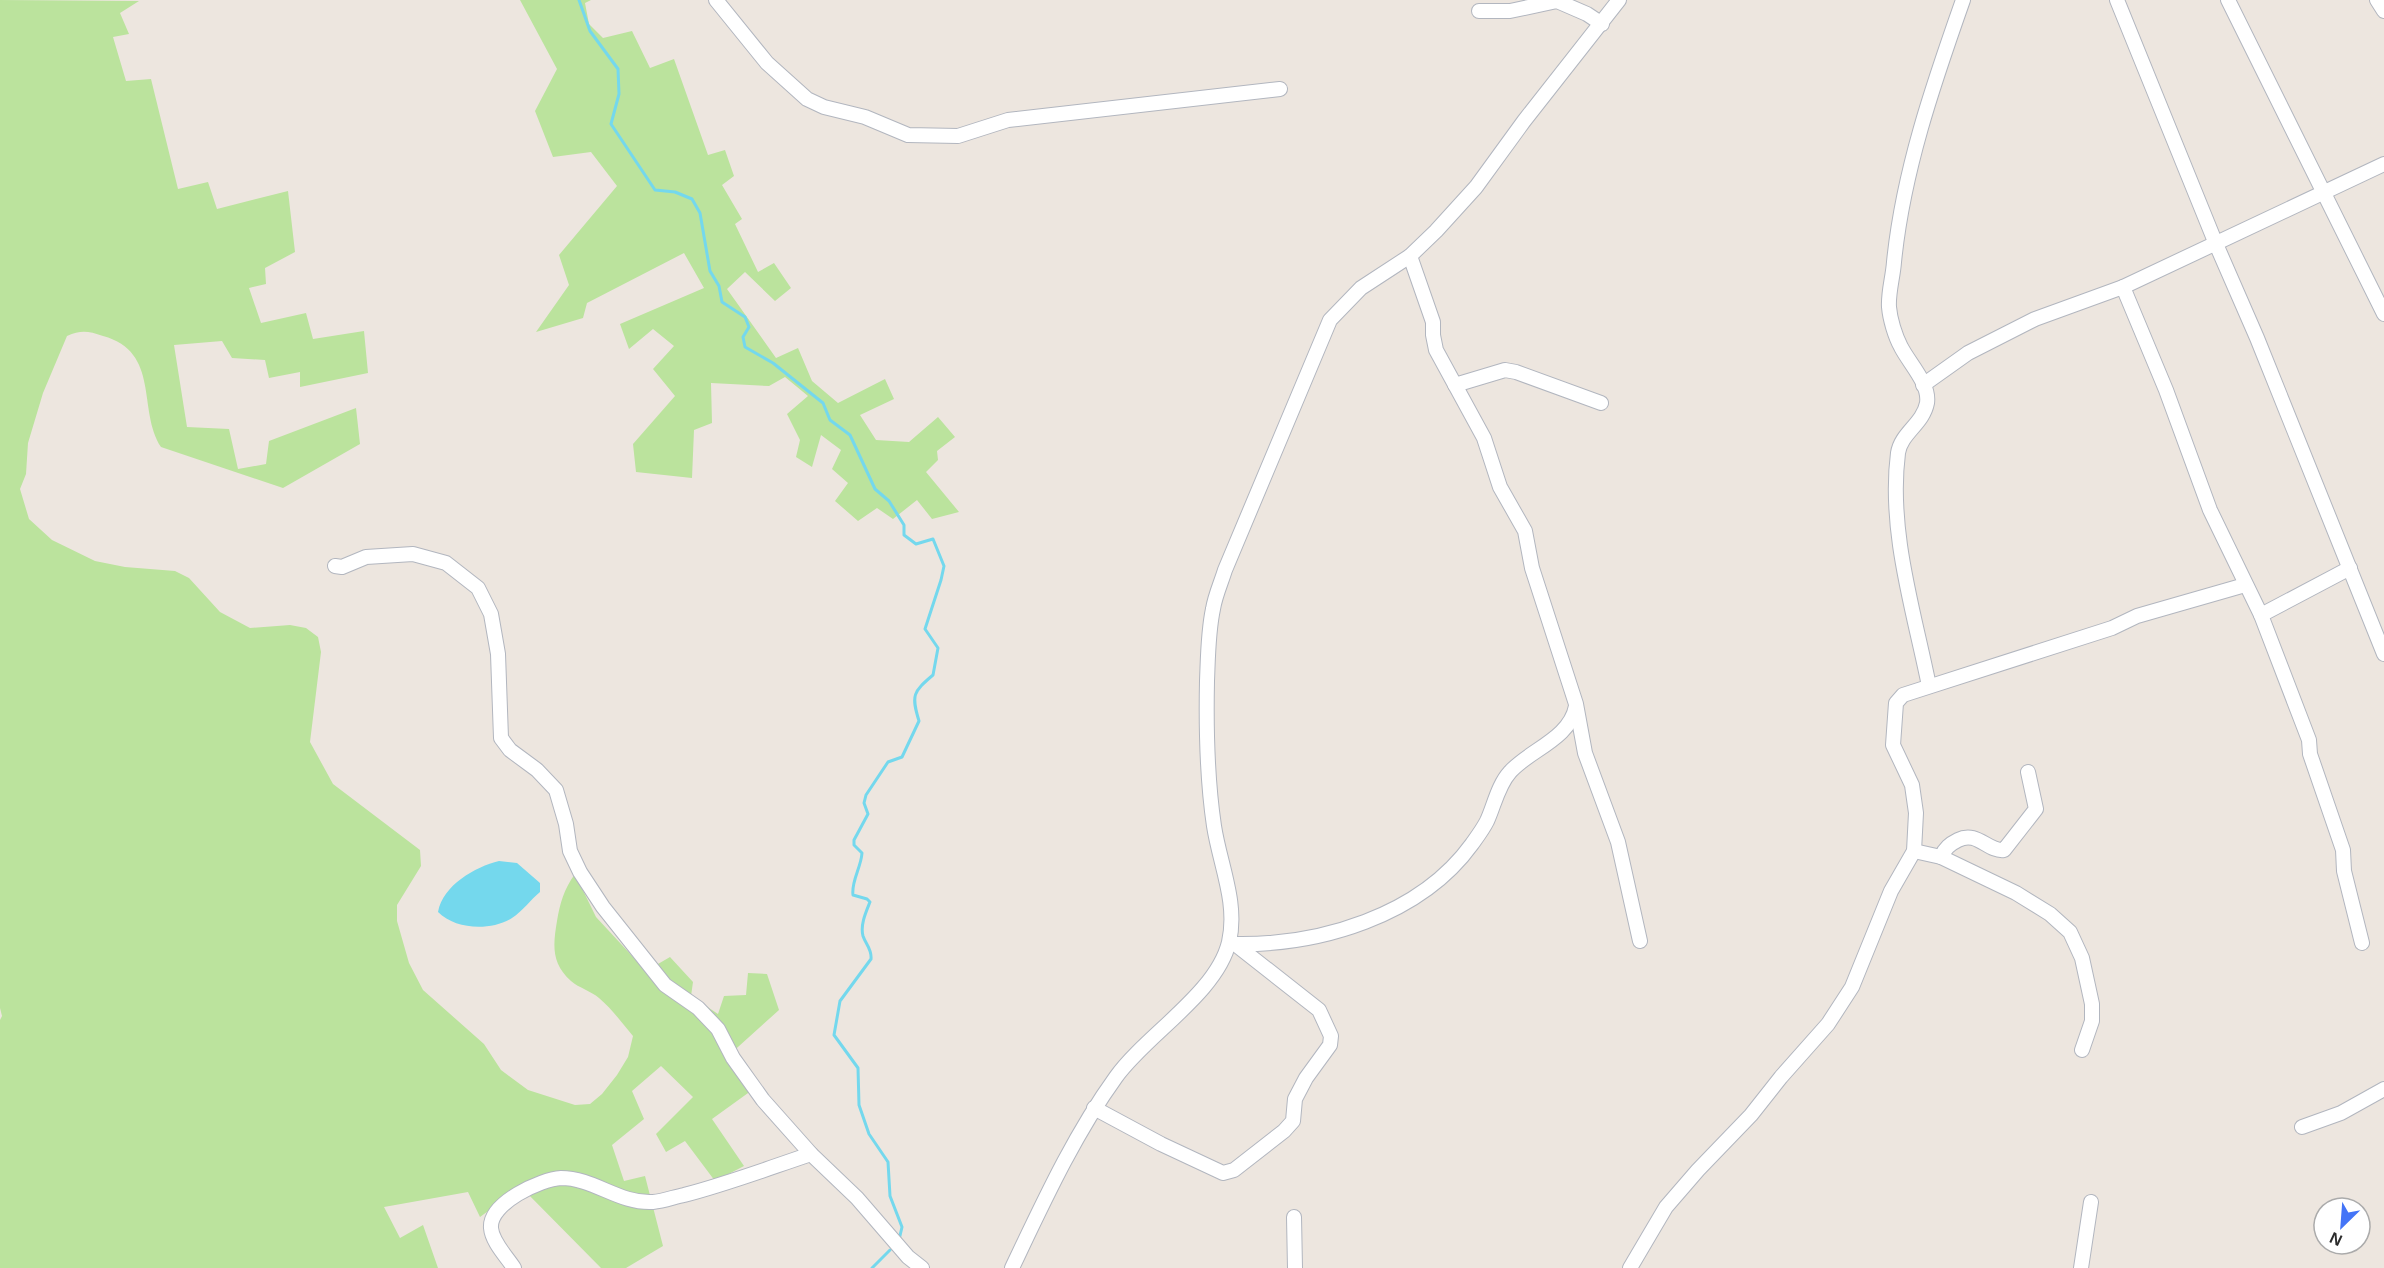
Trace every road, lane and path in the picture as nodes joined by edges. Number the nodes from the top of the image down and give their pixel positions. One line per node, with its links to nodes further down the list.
1 (716, 0): 10 (street)
2 (1619, 0): 9 (street)
3 (1963, 0): 18 (street)
4 (2117, 0): 13 (street)
5 (2228, 0): 12 (street)
6 (2377, 0): 8 (street)
7 (1479, 11): 9 (street)
8 (2384, 11)
9 (1602, 24): 14 (street)
10 (1280, 89)
11 (2384, 164): 12 (street)
12 (2324, 190): 13 (street); 16 (street)
13 (2216, 244): 15 (street); 21 (street)
14 (1410, 256): 17 (street); 32 (street)
15 (2123, 286): 18 (street); 22 (street)
16 (2384, 314)
17 (1455, 385): 19 (street); 26 (street)
18 (1923, 385): 25 (street)
19 (1601, 403)
20 (335, 566): 37 (street)
21 (2350, 568): 23 (street); 24 (street)
22 (2245, 585): 23 (street); 25 (street)
23 (2261, 615): 31 (street)
24 (2384, 654)
25 (1929, 686): 28 (street)
26 (1576, 704): 30 (street); 32 (street)
27 (2028, 772): 29 (street)
28 (1914, 851): 29 (street); 44 (street)
29 (1941, 857): 33 (street)
30 (1640, 941)
31 (2362, 943)
32 (1232, 944): 35 (street); 35 (street)
33 (2082, 1050)
34 (2384, 1089): 36 (street)
35 (1094, 1108): 42 (street)
36 (2302, 1127)
37 (811, 1154): 40 (street); 41 (street)
38 (2091, 1202): 45 (street)
39 (1294, 1217): 43 (street)
40 (514, 1268)
41 (922, 1268)
42 (1012, 1268)
43 (1295, 1268)
44 (1630, 1268)
45 (2081, 1268)

